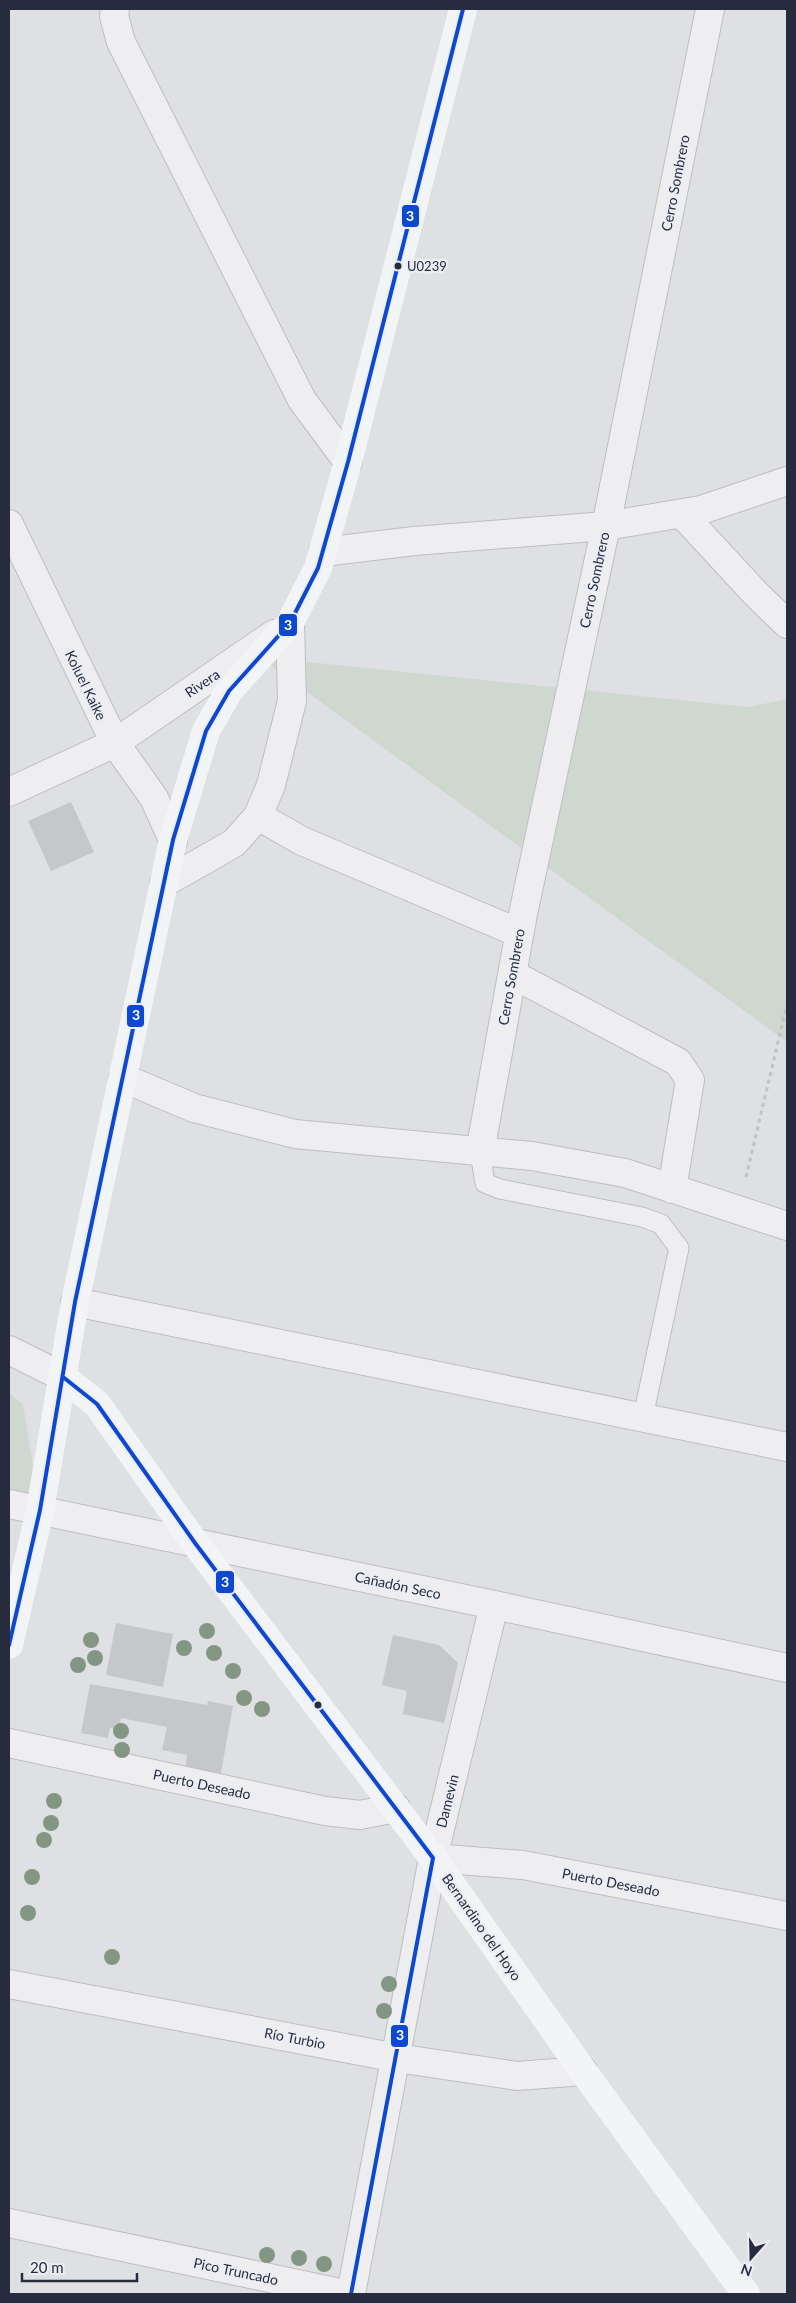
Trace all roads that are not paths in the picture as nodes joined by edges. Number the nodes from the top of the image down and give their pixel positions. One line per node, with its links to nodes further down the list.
1 (115, 9): 4 (street)
2 (463, 9): 4 (street)
3 (710, 9): 8 (street, Cerro Sombrero)
4 (348, 462): 9 (street)
5 (787, 481): 6 (street)
6 (682, 514): 8 (street); 11 (street)
7 (9, 524): 12 (street, Koluel Kaike)
8 (606, 526): 9 (street); 17 (street, Cerro Sombrero)
9 (323, 552): 10 (street)
10 (290, 623): 12 (street, Rivera); 14 (street); 15 (street)
11 (787, 624)
12 (114, 743): 13 (street, Rivera); 15 (street, Koluel Kaike)
13 (9, 792)
14 (258, 816): 16 (street); 17 (street)
15 (173, 840): 16 (street)
16 (164, 883): 19 (street)
17 (519, 933): 18 (street, Cerro Sombrero)
18 (512, 974): 20 (street, Cerro Sombrero); 21 (street)
19 (123, 1078): 20 (street); 23 (street)
20 (480, 1152): 21 (street); 26 (lane)
21 (672, 1189): 22 (street)
22 (787, 1226)
23 (75, 1302): 25 (street); 26 (street)
24 (9, 1350): 25 (street, Bernardino del Hoyo)
25 (63, 1377): 29 (street); 30 (street, Bernardino del Hoyo)
26 (643, 1417): 27 (street)
27 (787, 1447)
28 (9, 1504): 29 (street, Cañadón Seco)
29 (40, 1510): 30 (street, Cañadón Seco); 32 (street)
30 (194, 1543): 31 (street, Cañadón Seco); 35 (street, Bernardino del Hoyo)
31 (494, 1605): 33 (street, Cañadón Seco); 36 (street, Damevin)
32 (9, 1645)
33 (787, 1668)
34 (9, 1743): 35 (street, Puerto Deseado)
35 (396, 1808): 36 (street, Bernardino del Hoyo)
36 (433, 1858): 37 (street, Puerto Deseado); 39 (street, Damevin); 40 (street, Bernardino del Hoyo)
37 (787, 1916)
38 (9, 1984): 39 (street, Río Turbio)
39 (397, 2058): 40 (street, Río Turbio); 43 (street, Damevin)
40 (583, 2071): 44 (street, Bernardino del Hoyo)
41 (9, 2223): 42 (street, Pico Truncado)
42 (345, 2294)
43 (351, 2294)
44 (746, 2294)

